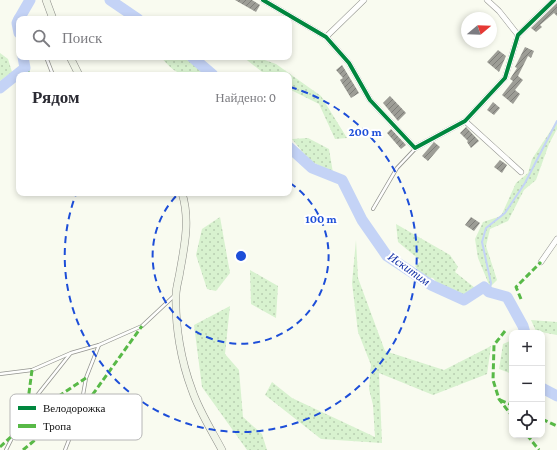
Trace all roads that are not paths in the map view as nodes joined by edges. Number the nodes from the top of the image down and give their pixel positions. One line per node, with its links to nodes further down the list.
1 (46, 0): 6 (main road)
2 (263, 0): 7 (street)
3 (364, 0): 10 (street)
4 (487, 0): 9 (street)
5 (554, 0): 9 (street)
6 (52, 16)
7 (290, 16)
8 (292, 17): 10 (street)
9 (518, 35): 15 (street)
10 (326, 37): 16 (street)
11 (47, 60): 13 (lane)
12 (72, 60): 14 (main road)
13 (52, 72)
14 (78, 72)
15 (465, 121): 16 (street); 17 (street)
16 (415, 148): 19 (lane)
17 (521, 172)
18 (183, 196): 22 (main road)
19 (373, 209)
20 (557, 239): 21 (street)
21 (541, 262)
22 (176, 294): 23 (lane); 32 (main road)
23 (99, 345): 24 (lane); 27 (lane)
24 (71, 353): 25 (lane); 26 (lane)
25 (0, 374)
26 (38, 394)
27 (83, 394)
28 (11, 440): 30 (lane)
29 (69, 440): 31 (lane)
30 (6, 450)
31 (65, 450)
32 (222, 450)

